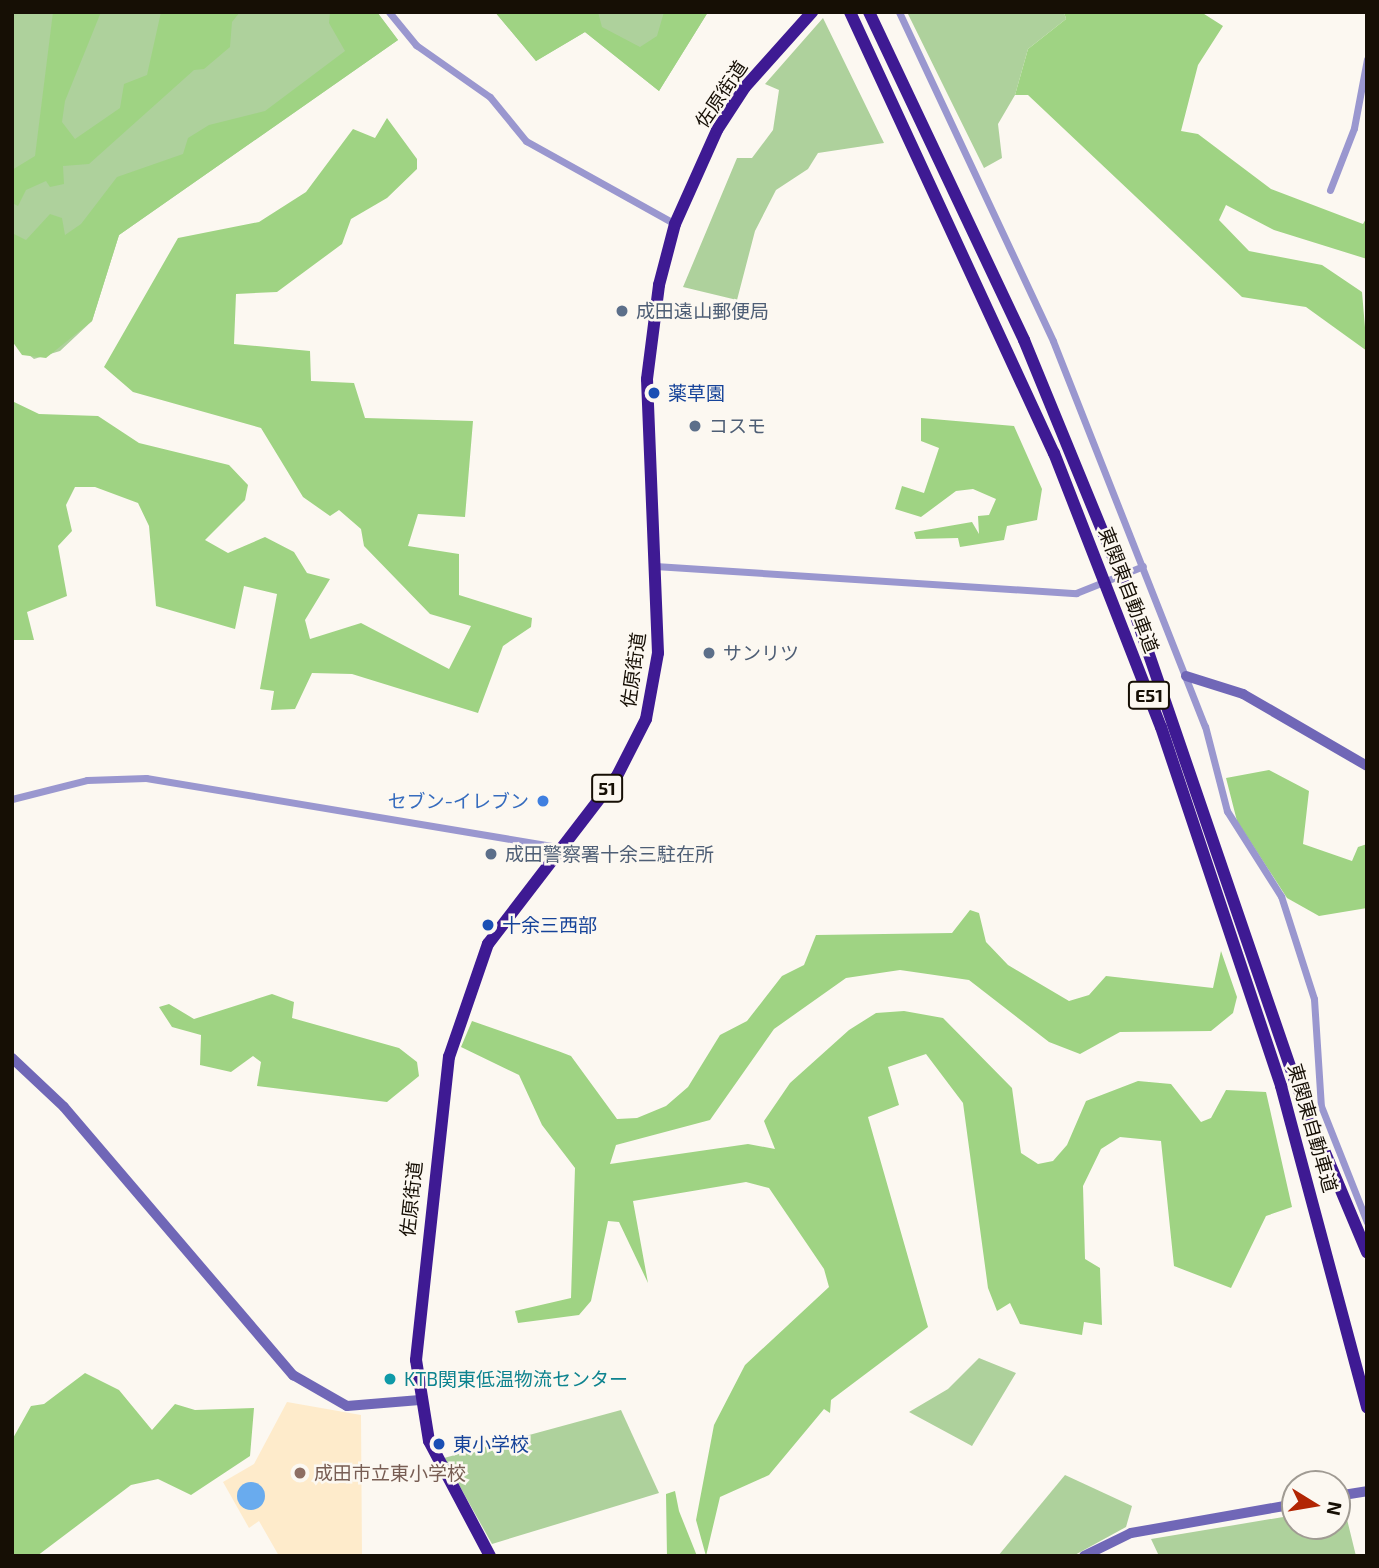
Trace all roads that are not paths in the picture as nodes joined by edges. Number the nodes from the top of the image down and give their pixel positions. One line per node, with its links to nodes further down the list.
1 (389, 12): 8 (street)
2 (812, 12): 8 (highway, 佐原街道 / 51)
3 (850, 12): 19 (highway, 東関東自動車道 / E51)
4 (869, 12): 17 (highway, 東関東自動車道 / E51)
5 (899, 12): 10 (street)
6 (1367, 59): 7 (street)
7 (1330, 190)
8 (675, 224): 9 (highway, 佐原街道 / 51)
9 (655, 566): 10 (street); 14 (highway, 佐原街道 / 51)
10 (1140, 567): 11 (street)
11 (1186, 676): 12 (street); 16 (street)
12 (1367, 766)
13 (12, 799): 14 (street)
14 (559, 847): 18 (highway, 佐原街道 / 51)
15 (12, 1058): 18 (street)
16 (1367, 1222)
17 (1367, 1252)
18 (420, 1400): 21 (highway, 佐原街道 / 51)
19 (1367, 1408)
20 (1281, 1506): 22 (street)
21 (490, 1556)
22 (1084, 1556)

